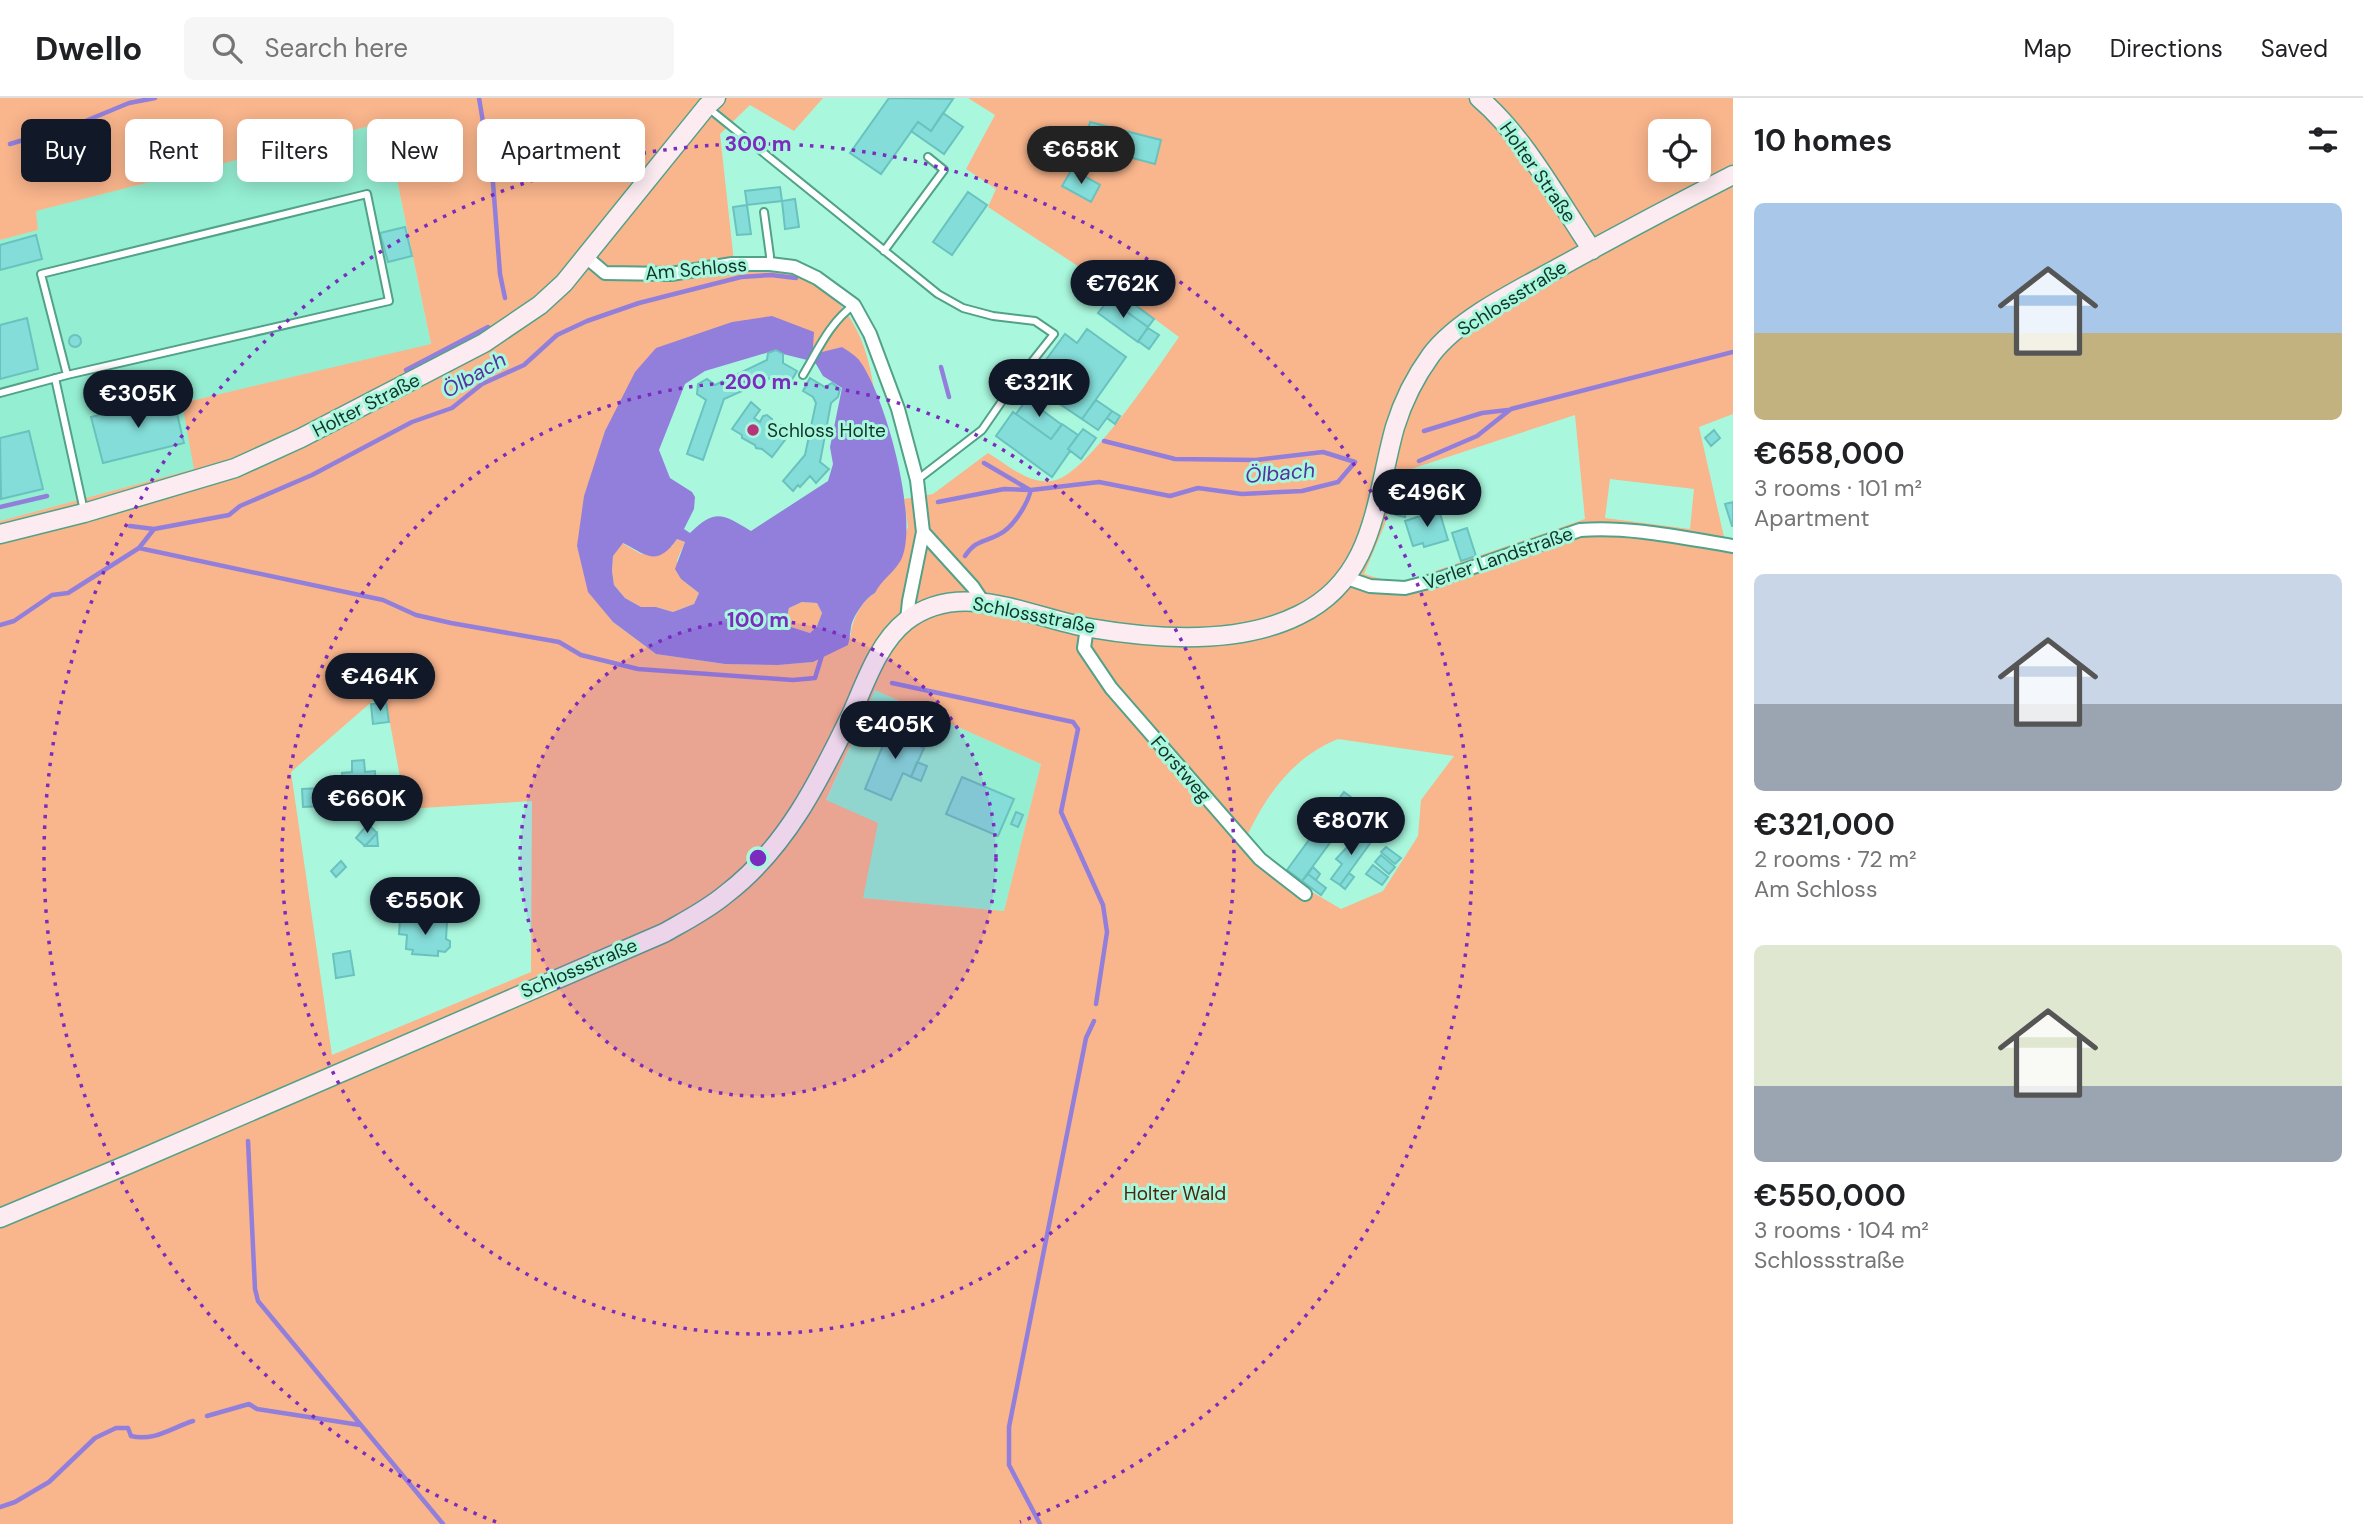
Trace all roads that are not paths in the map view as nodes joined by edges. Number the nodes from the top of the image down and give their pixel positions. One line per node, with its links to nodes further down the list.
1 (1479, 98): 6 (main road, Holter Straße)
2 (711, 102): 7 (lane); 8 (main road, Holter Straße)
3 (928, 157): 7 (lane)
4 (1733, 175): 6 (main road, Schlossstraße)
5 (764, 212): 9 (lane)
6 (1592, 250): 20 (main road, Schlossstraße)
7 (884, 251): 15 (lane)
8 (586, 257): 9 (street, Am Schloss); 16 (main road, Holter Straße)
9 (769, 264): 10 (street, Am Schloss)
10 (854, 305): 11 (lane); 15 (street, Am Schloss)
11 (803, 374)
12 (67, 375): 12 (lane); 13 (lane)
13 (55, 378): 14 (lane); 16 (lane)
14 (0, 393)
15 (917, 480): 17 (street, Am Schloss)
16 (85, 513): 18 (main road, Holter Straße)
17 (923, 532): 21 (street); 22 (street, Am Schloss)
18 (0, 534)
19 (1733, 546): 20 (street, Verler Landstraße)
20 (1347, 578): 23 (main road, Schlossstraße)
21 (983, 602): 22 (main road, Schlossstraße); 23 (main road, Schlossstraße)
22 (907, 620): 25 (main road, Schlossstraße)
23 (1087, 627): 24 (street, Forstweg)
24 (1305, 894)
25 (0, 1217)

